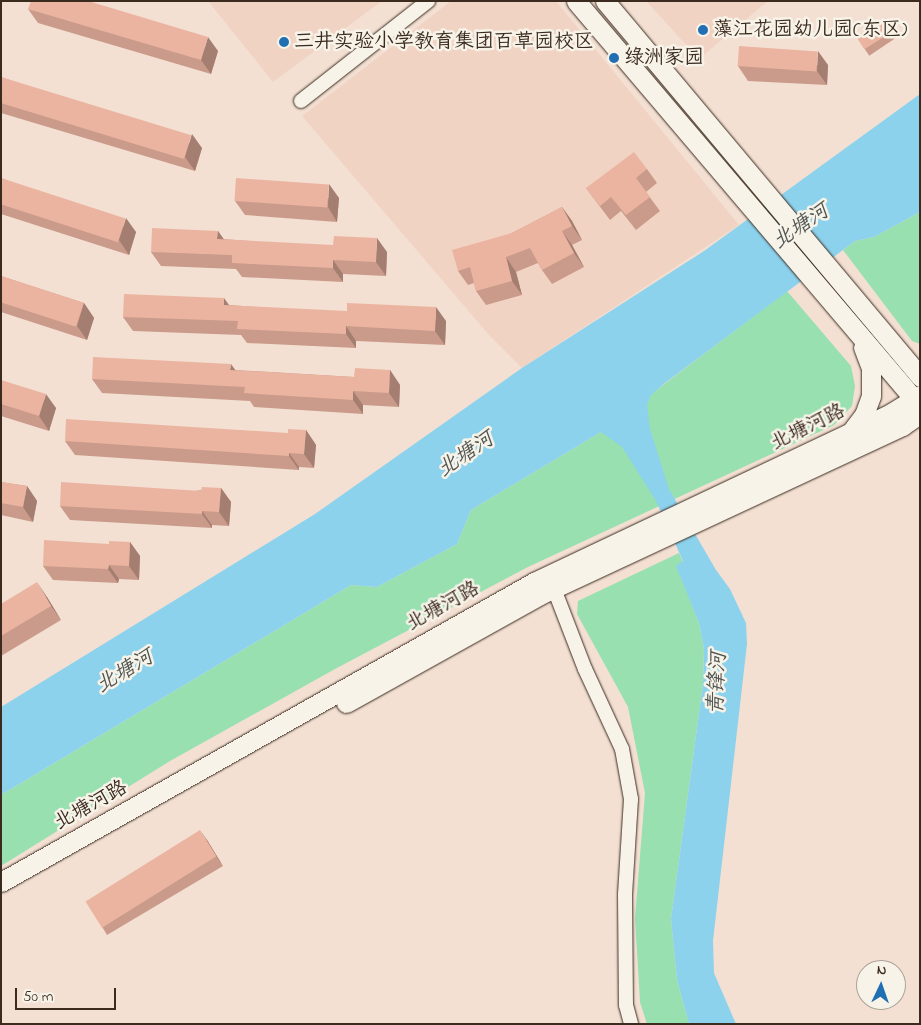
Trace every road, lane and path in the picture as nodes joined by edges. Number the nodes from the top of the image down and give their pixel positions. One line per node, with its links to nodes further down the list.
1 (428, 1): 4 (street)
2 (576, 1): 5 (main road)
3 (605, 1): 6 (main road)
4 (301, 101)
5 (859, 336): 7 (main road); 8 (main road)
6 (920, 377)
7 (918, 404): 8 (main road, 北塘河路); 9 (main road, 北塘河路)
8 (850, 433): 9 (main road, 北塘河路)
9 (698, 514): 10 (main road, 北塘河路)
10 (552, 582): 11 (main road, 北塘河路); 12 (main road, 北塘河路); 13 (street)
11 (1, 882)
12 (1, 894)
13 (632, 1024)

